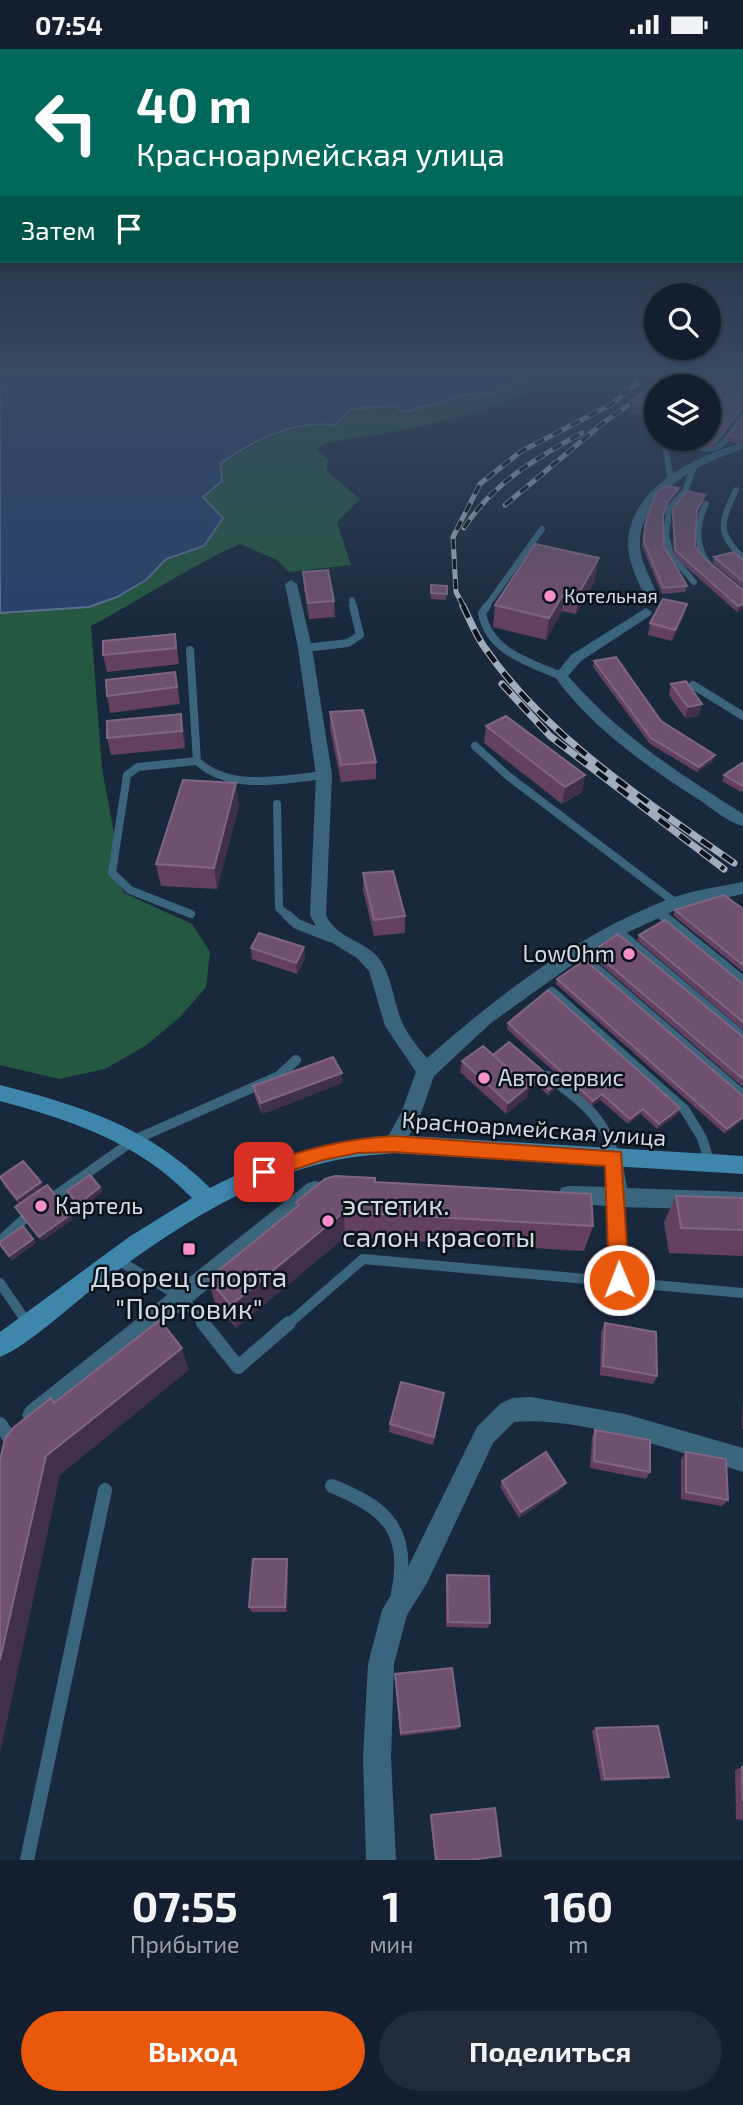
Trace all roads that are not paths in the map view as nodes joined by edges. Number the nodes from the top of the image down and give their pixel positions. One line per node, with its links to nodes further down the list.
1 (668, 456): 4 (lane)
2 (713, 456): 3 (street)
3 (694, 467): 4 (street); 10 (lane)
4 (671, 481): 12 (street)
5 (736, 490): 8 (lane)
6 (706, 504): 9 (lane)
7 (542, 530): 17 (lane)
8 (743, 558)
9 (716, 572)
10 (694, 582)
11 (291, 584): 15 (street)
12 (652, 598)
13 (352, 600): 15 (lane)
14 (646, 612): 17 (street)
15 (305, 648): 22 (street)
16 (190, 650): 21 (lane)
17 (561, 676): 24 (street)
18 (693, 684): 19 (lane)
19 (743, 716)
20 (475, 746): 26 (lane)
21 (197, 761): 22 (lane); 28 (lane)
22 (324, 775): 30 (street)
23 (277, 804): 30 (lane)
24 (743, 821)
25 (733, 894): 26 (street)
26 (676, 903): 27 (street)
27 (657, 911): 29 (street); 32 (lane)
28 (191, 914)
29 (616, 930): 31 (street); 34 (lane)
30 (332, 938): 37 (street)
31 (577, 952): 37 (street); 39 (lane)
32 (743, 981)
33 (552, 992): 43 (lane)
34 (743, 1037)
35 (296, 1060): 40 (lane)
36 (535, 1064): 42 (lane)
37 (426, 1071): 41 (street)
38 (0, 1093): 40 (main road)
39 (743, 1095)
40 (134, 1140): 47 (main road); 50 (lane)
41 (394, 1144): 42 (main road, Красноармейская улица); 47 (main road, Красноармейская улица)
42 (614, 1158): 43 (main road, Красноармейская улица); 48 (street)
43 (710, 1164): 44 (main road, Красноармейская улица)
44 (743, 1165)
45 (339, 1183): 55 (street)
46 (550, 1194): 48 (street)
47 (206, 1198): 51 (main road, Красноармейская улица)
48 (617, 1198): 49 (street); 52 (lane)
49 (743, 1201)
50 (0, 1241)
51 (115, 1259): 55 (lane); 56 (main road, Красноармейская улица)
52 (619, 1280): 54 (lane); 55 (lane)
53 (0, 1283): 56 (lane)
54 (743, 1293)
55 (183, 1299): 58 (street)
56 (28, 1325): 57 (main road, Красноармейская улица)
57 (0, 1346)
58 (3, 1438)
59 (743, 1460): 62 (street)
60 (332, 1486): 62 (lane)
61 (105, 1490): 63 (lane)
62 (395, 1610): 64 (street)
63 (27, 1860)
64 (381, 1860)

